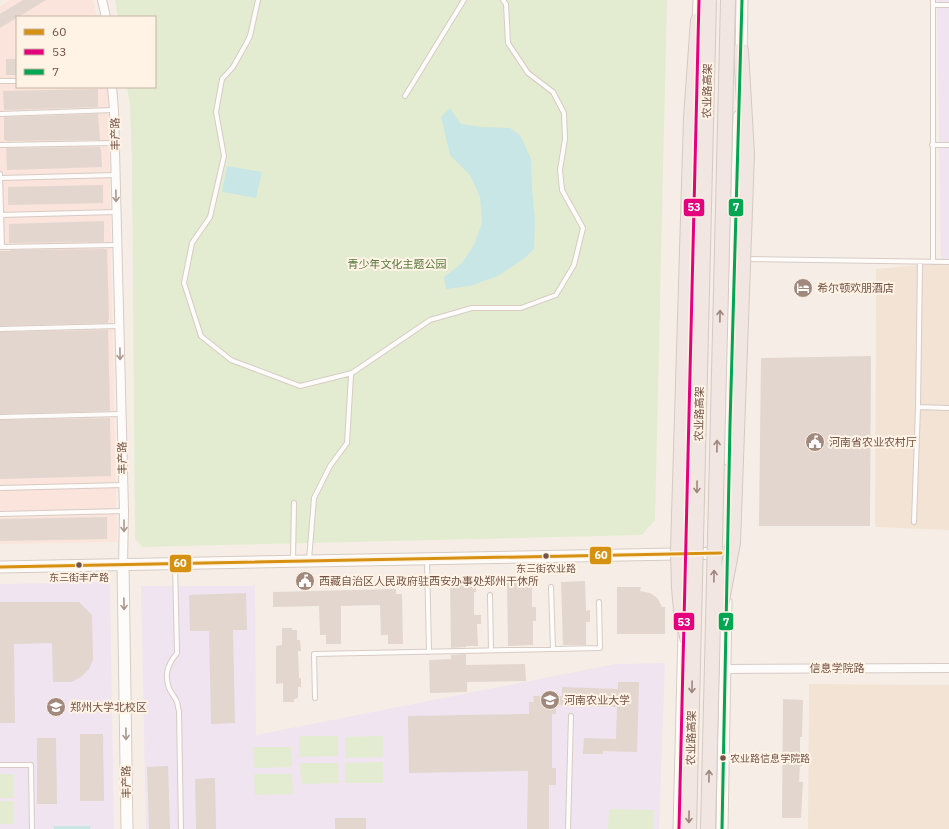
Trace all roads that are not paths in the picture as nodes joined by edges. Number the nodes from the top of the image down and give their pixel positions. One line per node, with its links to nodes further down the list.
1 (102, 0): 11 (street)
2 (258, 0): 4 (lane)
3 (464, 0): 17 (lane)
4 (503, 0)
5 (699, 0): 12 (street)
6 (709, 0): 63 (highway, 农业路高架, one-way to 63, bridge)
7 (728, 0): 62 (highway, 农业路高架, one-way to 7, bridge)
8 (742, 0): 13 (street)
9 (933, 2): 10 (lane); 22 (lane)
10 (949, 5)
11 (106, 16)
12 (698, 20): 49 (street); 63 (highway, bridge)
13 (741, 50): 31 (street); 62 (highway, bridge)
14 (0, 81): 15 (lane)
15 (16, 81)
16 (112, 88): 18 (street, 丰产路)
17 (405, 96)
18 (114, 110): 19 (lane); 20 (street, 丰产路)
19 (0, 114)
20 (115, 143): 21 (lane); 25 (street, 丰产路)
21 (0, 145)
22 (932, 145): 23 (lane); 33 (lane)
23 (949, 145)
24 (0, 174): 26 (lane)
25 (116, 175): 26 (lane); 27 (street, 丰产路, one-way to 27)
26 (0, 178): 28 (lane)
27 (117, 212): 28 (lane); 29 (street, 丰产路)
28 (0, 215): 30 (lane)
29 (118, 245): 30 (lane); 35 (street, 丰产路)
30 (1, 247)
31 (735, 259): 32 (lane); 48 (street)
32 (920, 262): 33 (lane); 38 (lane)
33 (933, 262): 34 (lane)
34 (949, 262)
35 (119, 326): 36 (lane); 40 (street, 丰产路, one-way to 40)
36 (0, 329)
37 (351, 375): 52 (lane)
38 (918, 407): 39 (lane); 47 (lane)
39 (949, 408)
40 (121, 414): 41 (lane); 42 (street, 丰产路)
41 (0, 417)
42 (123, 485): 43 (lane); 45 (street, 丰产路)
43 (0, 488)
44 (294, 503): 51 (lane)
45 (124, 511): 46 (lane); 54 (street, 丰产路, one-way to 54)
46 (0, 514)
47 (914, 522)
48 (727, 553): 49 (street); 65 (street)
49 (686, 554): 50 (street); 73 (street)
50 (427, 559): 52 (street); 61 (lane)
51 (293, 561): 52 (street); 53 (street)
52 (309, 561)
53 (175, 564): 54 (street); 71 (lane)
54 (123, 565): 55 (street); 70 (street, 丰产路, one-way to 70)
55 (0, 567)
56 (551, 587): 59 (lane)
57 (490, 595): 60 (lane)
58 (599, 602): 59 (lane)
59 (552, 649): 60 (lane)
60 (491, 650): 61 (lane)
61 (429, 652): 66 (lane)
62 (712, 652): 75 (highway, 农业路高架, one-way to 62, bridge)
63 (693, 666): 74 (highway, 农业路高架, one-way to 74, bridge)
64 (949, 668): 65 (street, 信息学院路)
65 (725, 669): 76 (street)
66 (315, 698)
67 (571, 716): 72 (lane)
68 (0, 766): 69 (lane)
69 (32, 829)
70 (127, 829)
71 (182, 829)
72 (568, 829)
73 (679, 829)
74 (689, 829)
75 (708, 829)
76 (722, 829)

